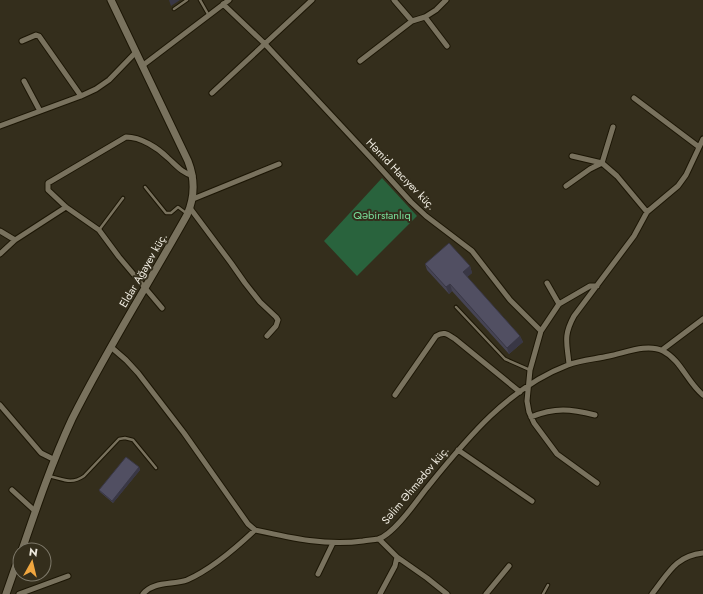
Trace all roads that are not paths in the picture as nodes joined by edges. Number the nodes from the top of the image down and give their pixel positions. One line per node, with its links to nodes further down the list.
1 (111, 0): 16 (main road, Eldar Ağayev küç.)
2 (187, 0): 9 (lane)
3 (200, 0): 10 (lane)
4 (229, 0): 8 (street)
5 (312, 0): 14 (street)
6 (394, 0): 12 (street)
7 (446, 0): 11 (street)
8 (223, 4): 10 (street); 14 (street, Həmid Hacıyev küç.)
9 (174, 9)
10 (209, 15): 18 (street)
11 (425, 17): 12 (street); 15 (street)
12 (412, 21): 17 (street)
13 (22, 41): 21 (street)
14 (265, 44): 20 (street); 50 (street, Həmid Hacıyev küç.)
15 (447, 46)
16 (136, 52): 18 (main road, Eldar Ağayev küç.); 21 (street)
17 (360, 61)
18 (142, 66): 31 (main road, Eldar Ağayev küç.)
19 (24, 82): 23 (street)
20 (212, 93)
21 (81, 96): 23 (street)
22 (634, 98): 27 (street)
23 (40, 112): 24 (street)
24 (0, 126)
25 (613, 127): 29 (street)
26 (703, 139): 27 (street)
27 (699, 147): 38 (street)
28 (572, 156): 29 (street)
29 (602, 163): 32 (street); 38 (street)
30 (279, 164): 35 (street)
31 (193, 176): 35 (main road, Eldar Ağayev küç.); 36 (street)
32 (566, 186)
33 (145, 187): 37 (lane)
34 (123, 198): 39 (lane)
35 (193, 199): 37 (main road, Eldar Ağayev küç.)
36 (66, 207): 39 (street); 41 (street)
37 (189, 211): 45 (main road, Eldar Ağayev küç.); 51 (street)
38 (647, 212): 44 (street)
39 (99, 230): 45 (street)
40 (0, 231): 41 (street)
41 (15, 240): 42 (street)
42 (0, 254)
43 (547, 283): 46 (street)
44 (597, 286): 46 (street); 54 (street)
45 (146, 287): 48 (street); 52 (main road, Eldar Ağayev küç.)
46 (559, 304): 50 (street)
47 (456, 307): 55 (lane)
48 (162, 308)
49 (703, 319): 53 (street)
50 (541, 332): 55 (street)
51 (267, 336)
52 (111, 347): 64 (main road, Eldar Ağayev küç.); 71 (street)
53 (662, 350): 54 (street, Səlim Əhmədov küç.); 59 (street)
54 (569, 364): 56 (street, Səlim Əhmədov küç.)
55 (530, 370): 56 (street)
56 (529, 385): 57 (street, Səlim Əhmədov küç.); 62 (street)
57 (520, 392): 58 (street); 63 (street, Səlim Əhmədov küç.)
58 (395, 395)
59 (703, 395)
60 (0, 405): 64 (street)
61 (595, 415): 62 (street)
62 (532, 418): 67 (street)
63 (458, 450): 69 (street); 72 (street, Səlim Əhmədov küç.)
64 (54, 460): 66 (main road, Eldar Ağayev küç.)
65 (156, 468): 66 (lane)
66 (48, 475): 70 (main road, Eldar Ağayev küç.)
67 (597, 483)
68 (12, 490): 70 (street)
69 (532, 501)
70 (35, 511): 73 (main road, Eldar Ağayev küç.)
71 (255, 530): 74 (street, Səlim Əhmədov küç.); 84 (street)
72 (379, 539): 74 (street, Səlim Əhmədov küç.); 76 (street)
73 (25, 542)
74 (333, 543): 78 (street)
75 (703, 553): 89 (street)
76 (397, 557): 85 (street); 86 (street)
77 (509, 566): 87 (street)
78 (318, 574)
79 (68, 576): 83 (street)
80 (12, 577): 82 (main road)
81 (548, 585): 88 (lane)
82 (6, 594)
83 (19, 594)
84 (143, 594)
85 (380, 594)
86 (447, 594)
87 (486, 594)
88 (543, 594)
89 (652, 594)

